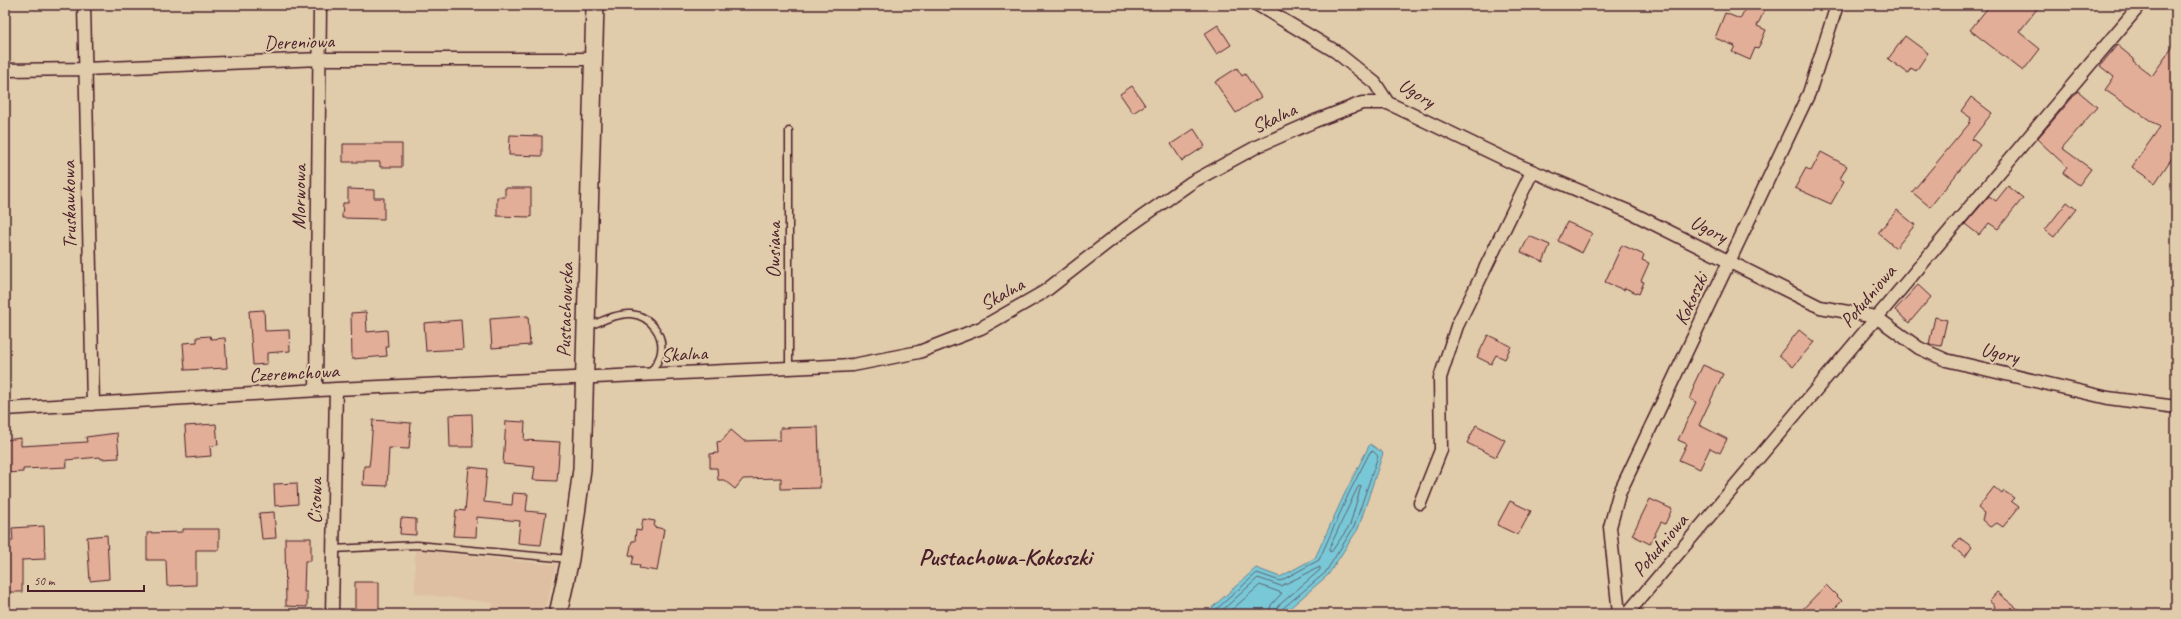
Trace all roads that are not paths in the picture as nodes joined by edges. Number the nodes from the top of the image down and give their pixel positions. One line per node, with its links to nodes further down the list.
1 (84, 5): 9 (street, Truskawkowa)
2 (320, 5): 7 (street, Morwowa)
3 (595, 5): 8 (street, Pustachowska)
4 (1258, 5): 11 (street, Ugory)
5 (1837, 5): 14 (street, Kokoszki)
6 (2140, 5): 15 (street, Południowa)
7 (320, 59): 8 (street, Dereniowa); 9 (street, Dereniowa); 21 (street, Morwowa)
8 (594, 59): 16 (street, Pustachowska)
9 (85, 69): 10 (street, Dereniowa); 22 (street, Truskawkowa)
10 (5, 70)
11 (1388, 103): 13 (street, Ugory); 17 (street, Skalna)
12 (789, 131): 17 (lane, Owsiana)
13 (1532, 172): 14 (street, Ugory); 25 (street)
14 (1730, 261): 15 (street, Ugory); 30 (street, Kokoszki)
15 (1876, 317): 23 (street, Ugory); 31 (street, Południowa)
16 (586, 327): 18 (lane); 19 (street, Pustachowska)
17 (789, 368): 18 (street, Skalna)
18 (649, 375): 19 (street, Skalna)
19 (585, 376): 20 (street, Czeremchowa); 27 (street, Pustachowska)
20 (336, 389): 21 (street, Czeremchowa); 26 (street, Cisowa)
21 (316, 390): 22 (street, Czeremchowa)
22 (93, 404): 24 (street, Czeremchowa)
23 (2176, 407)
24 (5, 409)
25 (1420, 503)
26 (333, 549): 27 (lane); 28 (street, Cisowa)
27 (570, 560): 29 (street, Pustachowska)
28 (332, 614)
29 (558, 614)
30 (1619, 614)
31 (1627, 614)

